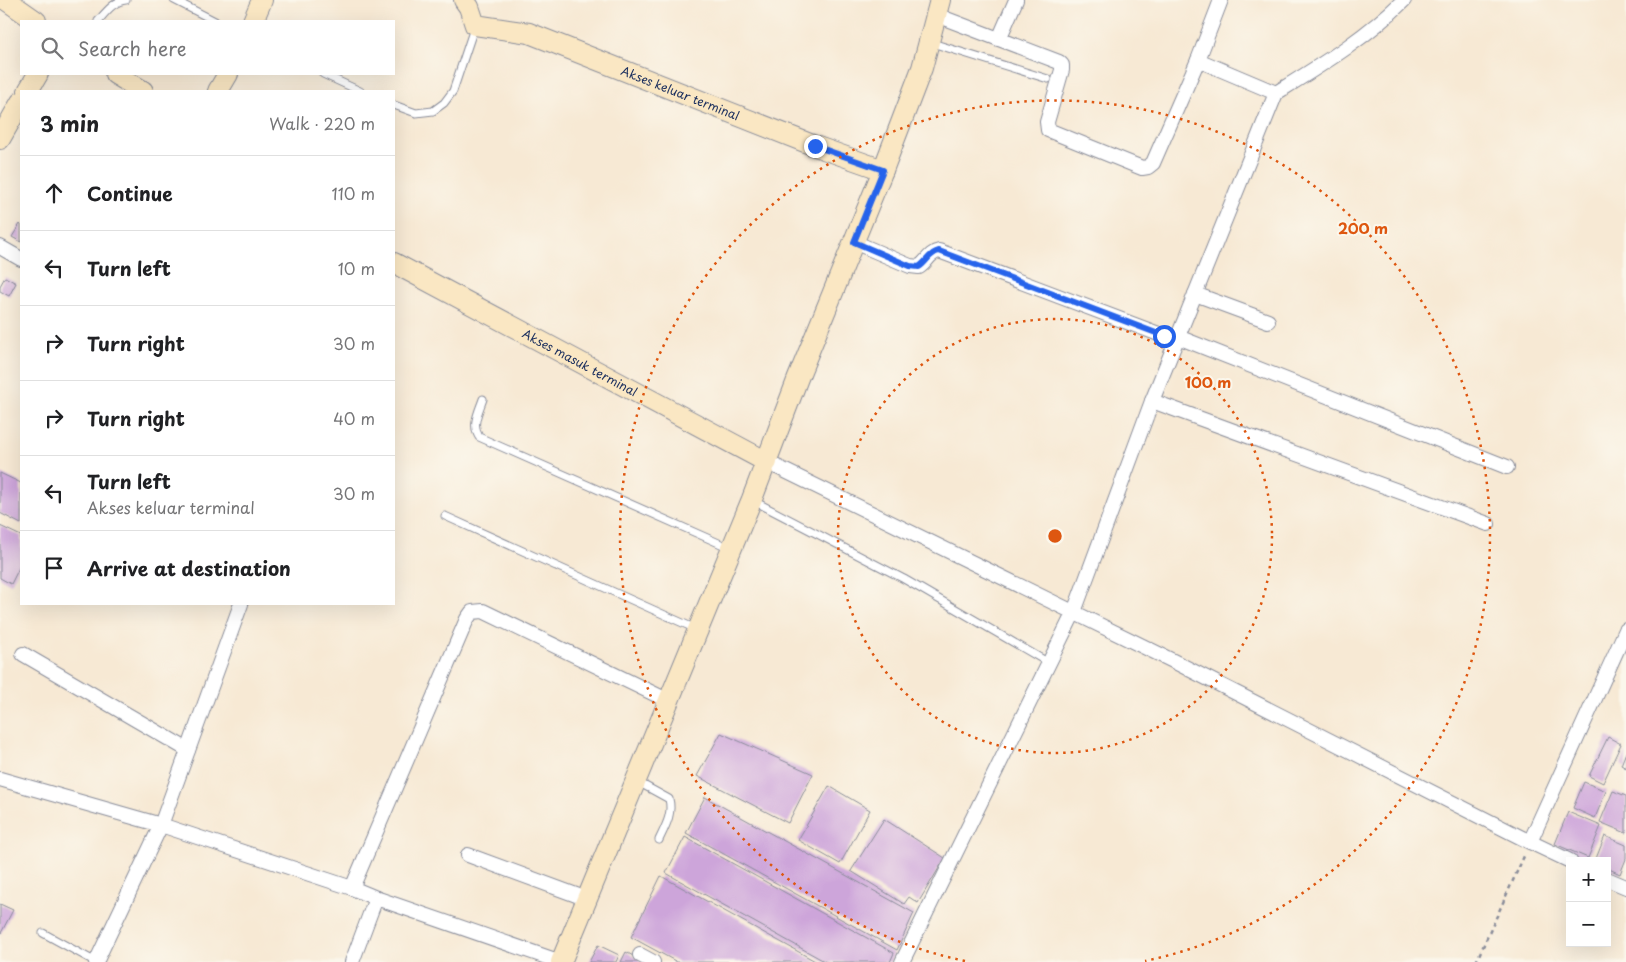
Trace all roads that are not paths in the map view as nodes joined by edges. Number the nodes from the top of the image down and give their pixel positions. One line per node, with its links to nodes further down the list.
1 (6, 0): 10 (street)
2 (126, 0): 11 (lane)
3 (174, 0): 12 (lane)
4 (262, 0): 13 (street)
5 (464, 0): 14 (street)
6 (1016, 0): 15 (street)
7 (1222, 0): 17 (street)
8 (1404, 0): 27 (street)
9 (938, 8): 15 (street); 16 (street)
10 (35, 20)
11 (99, 20)
12 (213, 20)
13 (253, 20)
14 (475, 25): 29 (lane); 31 (street, Akses keluar terminal)
15 (999, 39): 17 (street)
16 (929, 42): 22 (lane); 31 (street)
17 (1198, 60): 27 (street)
18 (37, 75): 23 (street)
19 (117, 75): 24 (street)
20 (227, 75): 25 (street)
21 (325, 75): 26 (lane)
22 (1048, 79)
23 (29, 90)
24 (141, 90)
25 (219, 90)
26 (358, 90)
27 (1276, 94): 36 (street)
28 (20, 104): 30 (street)
29 (395, 105)
30 (0, 139)
31 (883, 170): 32 (street)
32 (854, 242): 38 (street); 41 (street)
33 (0, 247): 34 (street)
34 (20, 258)
35 (395, 265): 41 (street, Akses masuk terminal)
36 (1195, 294): 37 (street); 38 (street)
37 (1268, 321)
38 (1171, 337): 40 (street); 42 (street)
39 (483, 399): 46 (lane)
40 (1152, 401): 45 (street); 48 (street)
41 (767, 462): 43 (street); 48 (street)
42 (1507, 467)
43 (752, 500): 46 (street); 52 (lane)
44 (445, 516): 49 (lane)
45 (1488, 524)
46 (732, 549): 49 (street)
47 (241, 605): 54 (street)
48 (1074, 612): 52 (street); 59 (street)
49 (698, 630): 53 (street)
50 (1626, 630): 59 (street)
51 (23, 654): 54 (street)
52 (1049, 663): 73 (street)
53 (669, 701): 56 (street); 64 (street)
54 (188, 750): 57 (street)
55 (0, 779): 57 (street)
56 (636, 781): 58 (lane); 66 (street)
57 (161, 825): 64 (street); 69 (street)
58 (659, 840)
59 (1530, 842): 61 (street)
60 (468, 854): 66 (street)
61 (1566, 859)
62 (1611, 881): 63 (street)
63 (1626, 887)
64 (352, 888): 65 (street)
65 (376, 898): 70 (street); 71 (street)
66 (587, 898): 71 (street)
67 (43, 933): 69 (lane)
68 (640, 955): 72 (street)
69 (96, 962)
70 (352, 962)
71 (561, 962)
72 (653, 962)
73 (902, 962)

